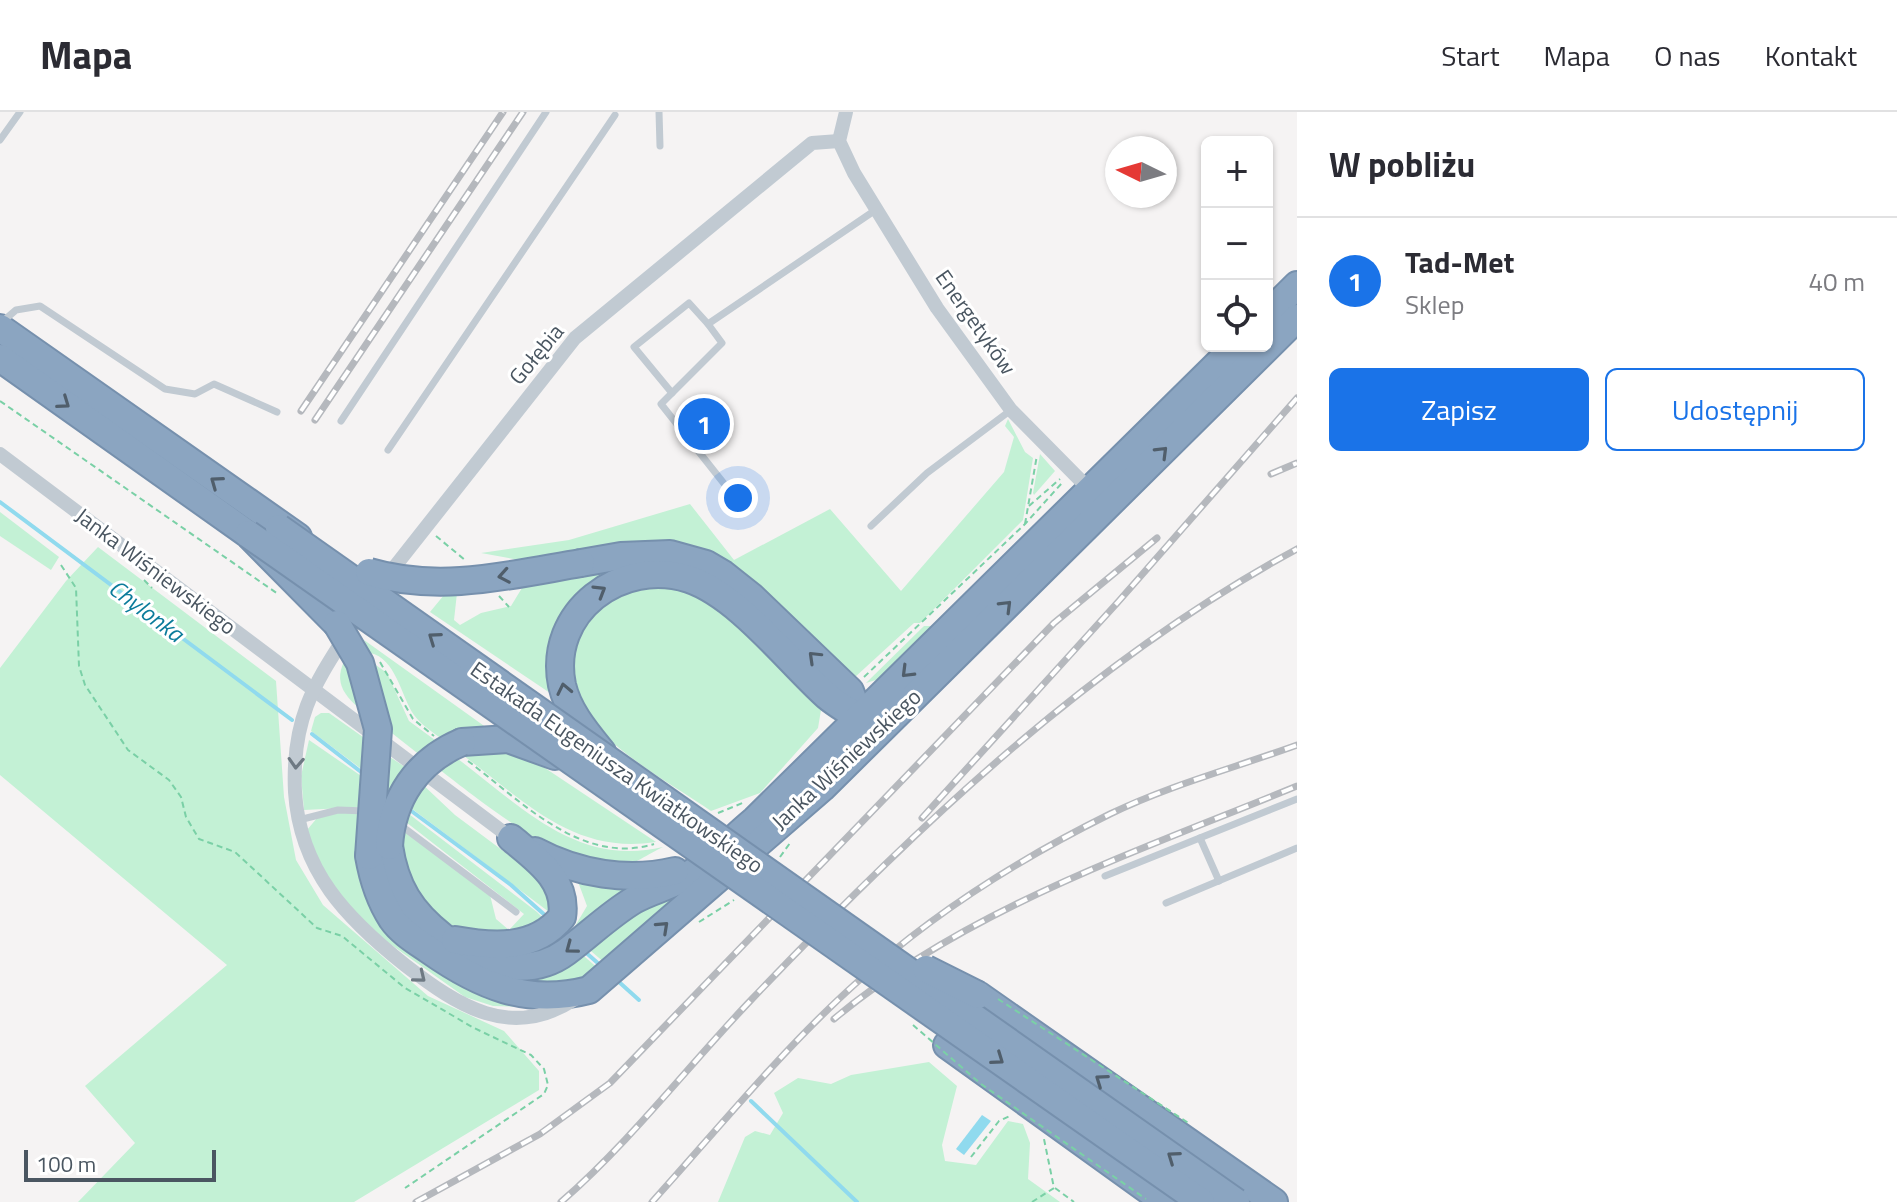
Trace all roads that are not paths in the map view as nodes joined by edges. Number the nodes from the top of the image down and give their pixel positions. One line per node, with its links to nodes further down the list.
1 (20, 112): 6 (lane)
2 (546, 112): 20 (lane)
3 (659, 112): 8 (lane)
4 (846, 112): 7 (street)
5 (615, 115): 21 (lane)
6 (0, 140)
7 (839, 141): 9 (street, Energetyków); 28 (street, Gołębia)
8 (660, 146)
9 (877, 209): 13 (lane); 18 (street, Energetyków)
10 (1297, 285): 11 (highway)
11 (1273, 309)
12 (1297, 318): 23 (highway, Janka Wiśniewskiego, one-way to 12)
13 (708, 324): 17 (lane); 17 (lane)
14 (0, 327): 19 (lane); 26 (highway, Estakada Eugeniusza Kwiatkowskiego, one-way to 14)
15 (1231, 352): 23 (highway, Janka Wiśniewskiego)
16 (0, 358): 27 (highway, Estakada Eugeniusza Kwiatkowskiego, one-way to 27)
17 (672, 393): 24 (lane)
18 (1011, 410): 23 (street, Energetyków); 25 (lane)
19 (277, 412)
20 (341, 421)
21 (388, 450)
22 (0, 454): 28 (street, Janka Wiśniewskiego)
23 (1098, 498): 29 (highway, Janka Wiśniewskiego)
24 (737, 500)
25 (871, 526)
26 (279, 528): 29 (highway, one-way to 26, bridge); 30 (highway, Estakada Eugeniusza Kwiatkowskiego, one-way to 26, bridge)
27 (248, 534): 31 (highway, Estakada Eugeniusza Kwiatkowskiego, bridge); 37 (highway, bridge)
28 (313, 688): 33 (street, Janka Wiśniewskiego, one-way to 33); 34 (street, Janka Wiśniewskiego)
29 (869, 726): 30 (highway, one-way to 29, bridge); 38 (highway, Janka Wiśniewskiego); 46 (highway, Janka Wiśniewskiego, one-way to 29)
30 (612, 764): 43 (highway, Estakada Eugeniusza Kwiatkowskiego, bridge)
31 (581, 766): 37 (highway, bridge); 45 (highway, Estakada Eugeniusza Kwiatkowskiego, bridge)
32 (1297, 799): 35 (lane)
33 (299, 820): 42 (lane); 46 (street, Janka Wiśniewskiego, one-way to 46)
34 (511, 838): 38 (highway); 44 (highway)
35 (1200, 838): 39 (lane); 40 (lane)
36 (1297, 848): 40 (lane)
37 (379, 851): 44 (highway, Janka Wiśniewskiego); 46 (highway)
38 (711, 858): 44 (highway, Janka Wiśniewskiego, one-way to 44)
39 (1105, 876)
40 (1219, 881): 41 (lane)
41 (1166, 903)
42 (516, 912)
43 (841, 925): 49 (highway, Estakada Eugeniusza Kwiatkowskiego, one-way to 43, bridge); 50 (highway, one-way to 43, bridge)
44 (443, 938)
45 (866, 966): 47 (highway, bridge); 48 (highway, Estakada Eugeniusza Kwiatkowskiego, one-way to 48, bridge)
46 (597, 985)
47 (1158, 1197)
48 (1201, 1202)
49 (1236, 1202)
50 (1274, 1202)

